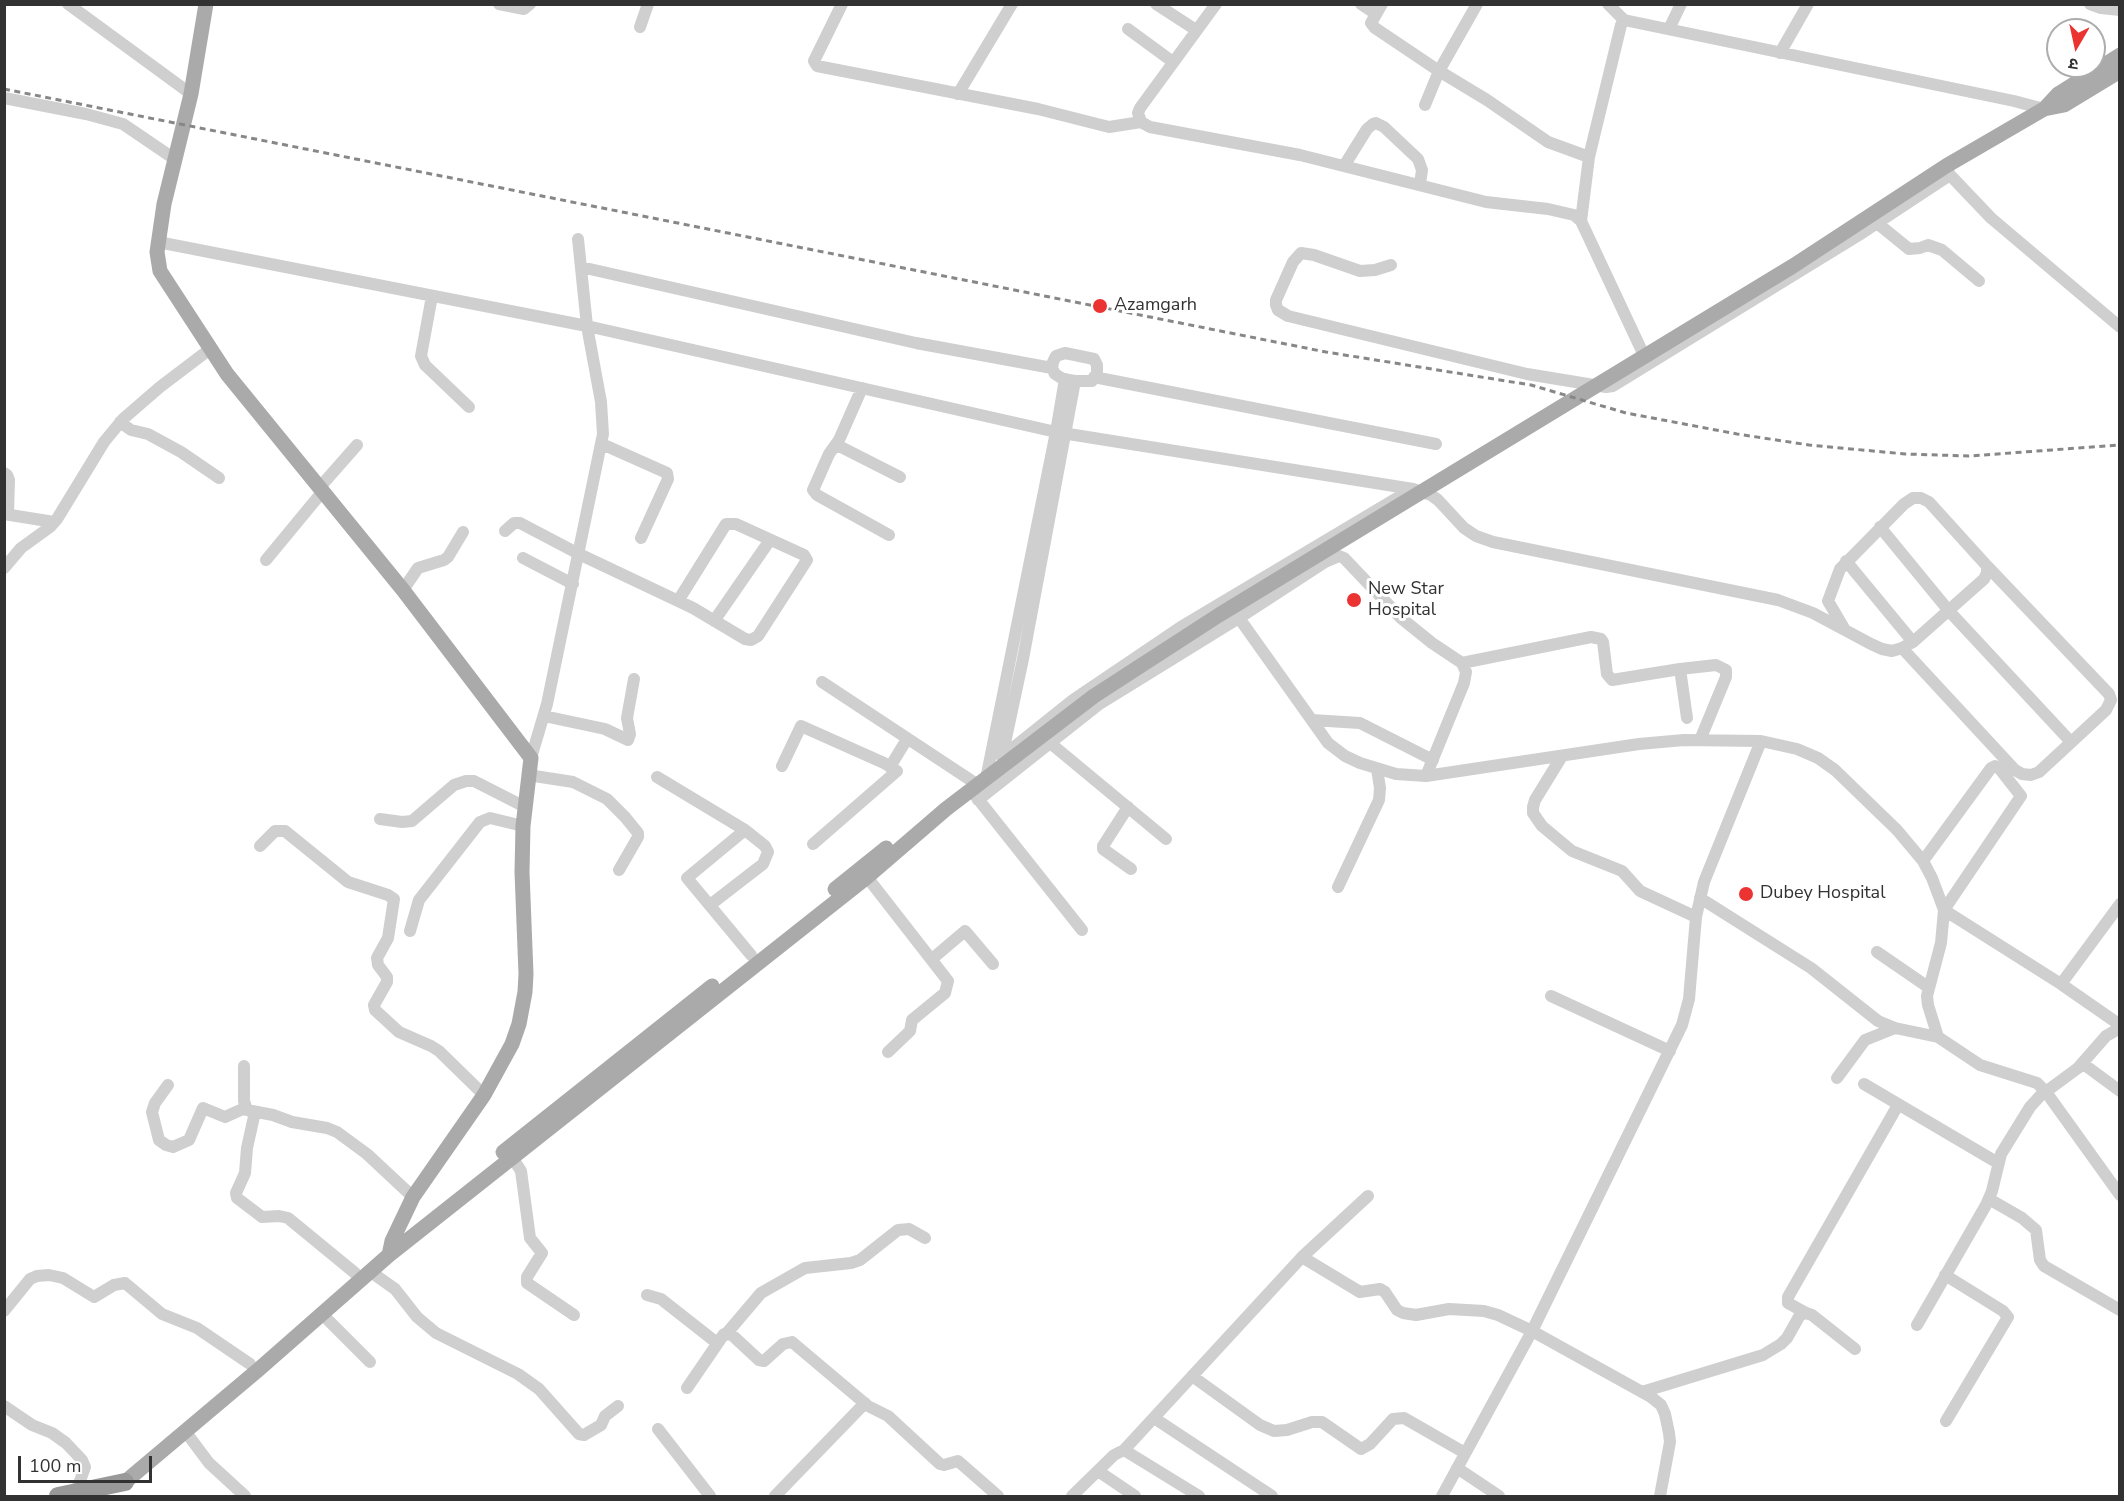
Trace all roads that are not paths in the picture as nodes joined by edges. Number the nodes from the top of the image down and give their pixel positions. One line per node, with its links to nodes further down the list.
1 (68, 4): 28 (street)
2 (206, 4): 28 (main road)
3 (499, 4): 4 (street)
4 (530, 4)
5 (648, 4): 19 (street)
6 (842, 4): 29 (street)
7 (1012, 4): 29 (street)
8 (1156, 4): 22 (street)
9 (1216, 4): 22 (street)
10 (1361, 4): 16 (street)
11 (1477, 4): 26 (street)
12 (1608, 4): 18 (street)
13 (1681, 4): 21 (street)
14 (1808, 4): 23 (street)
15 (2090, 4): 17 (street)
16 (1379, 9): 26 (street)
17 (2120, 10)
18 (1624, 20): 21 (street); 34 (street)
19 (640, 27)
20 (1128, 29): 25 (street)
21 (1669, 29): 23 (street)
22 (1196, 30): 25 (street)
23 (1780, 53): 32 (street)
24 (2120, 55): 32 (main road)
25 (1173, 62): 33 (street)
26 (1438, 71): 31 (street); 34 (street)
27 (2120, 71): 32 (main road)
28 (191, 94): 35 (main road)
29 (957, 94): 33 (street)
30 (4, 98): 35 (street)
31 (1425, 105)
32 (2044, 109): 37 (main road)
33 (1141, 122): 36 (street)
34 (1588, 157): 39 (street)
35 (173, 158): 42 (main road)
36 (1344, 165): 38 (street); 38 (street)
37 (1943, 172): 40 (street); 48 (street); 104 (main road)
38 (1420, 184): 39 (street)
39 (1581, 220): 50 (street)
40 (1877, 223): 45 (street); 50 (street)
41 (578, 238): 44 (street)
42 (158, 242): 46 (street); 49 (main road)
43 (1391, 265): 50 (street)
44 (581, 267): 47 (street); 51 (street)
45 (1979, 281)
46 (432, 296): 47 (street); 55 (street)
47 (587, 326): 54 (street); 58 (street)
48 (2120, 327)
49 (210, 349): 56 (street); 65 (main road)
50 (1648, 364)
51 (1052, 368): 52 (street); 53 (street)
52 (1094, 377): 53 (street); 59 (street)
53 (1070, 380): 57 (street)
54 (862, 388): 57 (street); 61 (street)
55 (469, 407)
56 (120, 422): 64 (street); 68 (street)
57 (1061, 432): 66 (street); 104 (street); 111 (street)
58 (602, 444): 73 (street); 75 (street)
59 (1436, 444)
60 (357, 445): 65 (street)
61 (837, 445): 63 (street); 72 (street)
62 (4, 473): 67 (street)
63 (900, 477)
64 (219, 478)
65 (322, 489): 77 (street); 82 (main road)
66 (1413, 489): 87 (street); 104 (street)
67 (6, 514): 68 (street)
68 (54, 522): 80 (street)
69 (1880, 527): 78 (street); 79 (street); 84 (street)
70 (505, 531): 75 (street)
71 (463, 532): 82 (street)
72 (889, 535)
73 (641, 538)
74 (770, 540): 83 (street); 86 (street); 86 (street)
75 (579, 554): 81 (street); 83 (street)
76 (523, 558): 81 (street)
77 (266, 560)
78 (1846, 561): 87 (street); 88 (street)
79 (1987, 566): 84 (street); 100 (street)
80 (4, 568)
81 (573, 584): 93 (street)
82 (403, 590): 102 (main road)
83 (678, 601): 86 (street)
84 (1949, 611): 88 (street); 100 (street)
85 (1239, 618): 89 (street); 95 (street); 99 (street)
86 (714, 621)
87 (1845, 630): 88 (street)
88 (1908, 645): 100 (street)
89 (1462, 663): 90 (street); 103 (street)
90 (1680, 669): 94 (street); 97 (street)
91 (634, 679): 93 (street)
92 (822, 682): 96 (street)
93 (544, 716): 102 (street)
94 (1687, 718)
95 (1312, 720): 103 (street); 107 (street)
96 (907, 739): 106 (street); 111 (street)
97 (1700, 740): 98 (street); 101 (street)
98 (1761, 741): 121 (street); 126 (street)
99 (1049, 742): 111 (street); 113 (street)
100 (2071, 742)
101 (1562, 756): 109 (street); 130 (street)
102 (531, 758): 108 (main road)
103 (1433, 759): 109 (street)
104 (1001, 762): 111 (main road)
105 (782, 766): 106 (street)
106 (890, 767): 119 (street)
107 (1377, 769): 109 (street); 125 (street)
108 (528, 775): 112 (main road); 123 (street)
109 (1426, 776)
110 (657, 777): 117 (street)
111 (978, 789): 114 (main road); 131 (street)
112 (525, 807): 115 (street); 116 (main road)
113 (1128, 807): 118 (street); 122 (street)
114 (946, 809): 124 (main road); 134 (main road)
115 (380, 819)
116 (524, 826): 132 (street); 152 (main road)
117 (745, 830): 128 (street); 128 (street)
118 (1166, 839)
119 (813, 844)
120 (260, 846): 152 (street)
121 (1923, 861): 129 (street); 129 (street)
122 (1131, 869)
123 (619, 870)
124 (867, 877): 135 (street); 155 (main road)
125 (1338, 887)
126 (1700, 898): 130 (street); 141 (street)
127 (2120, 904): 137 (street)
128 (710, 905): 134 (street)
129 (1944, 910): 137 (street); 138 (street)
130 (1696, 917): 143 (street)
131 (1082, 930)
132 (410, 931)
133 (1877, 952): 138 (street)
134 (751, 955): 155 (main road)
135 (932, 959): 136 (street); 144 (street)
136 (993, 964)
137 (2061, 984): 140 (street)
138 (1928, 987): 142 (street)
139 (1551, 996): 143 (street)
140 (2120, 1027): 145 (street)
141 (1895, 1028): 142 (street); 147 (street)
142 (1938, 1037): 151 (street)
143 (1670, 1051): 173 (street)
144 (888, 1052)
145 (2082, 1064): 150 (street); 151 (street)
146 (244, 1066): 154 (street)
147 (1838, 1078)
148 (1864, 1084): 153 (street)
149 (168, 1085): 154 (street)
150 (2120, 1091)
151 (2046, 1092): 156 (street); 157 (street)
152 (484, 1095): 159 (main road)
153 (1898, 1104): 156 (street); 169 (street)
154 (250, 1110): 159 (street); 164 (street)
155 (510, 1152): 162 (main road); 171 (street)
156 (1998, 1163): 160 (street)
157 (2120, 1195)
158 (1368, 1196): 163 (street)
159 (413, 1197): 162 (main road)
160 (1989, 1199): 165 (street); 167 (street)
161 (925, 1239): 174 (street)
162 (391, 1248): 164 (main road)
163 (1302, 1257): 173 (street); 179 (street)
164 (363, 1272): 170 (main road); 178 (main road); 184 (street)
165 (1946, 1275): 172 (street); 186 (street)
166 (647, 1295): 175 (street)
167 (2120, 1310)
168 (4, 1311): 178 (street)
169 (1806, 1313): 176 (street); 181 (street)
170 (322, 1314): 177 (street); 188 (main road)
171 (574, 1315)
172 (1917, 1325)
173 (1532, 1331): 181 (street); 190 (street)
174 (727, 1334): 175 (street); 182 (street)
175 (717, 1343): 180 (street)
176 (1855, 1349)
177 (370, 1362)
178 (250, 1364): 195 (main road)
179 (1192, 1376): 185 (street); 190 (street)
180 (687, 1388)
181 (1642, 1392): 208 (street)
182 (864, 1403): 200 (street); 201 (street)
183 (4, 1406): 194 (street)
184 (618, 1406)
185 (1154, 1418): 189 (street); 205 (street)
186 (1946, 1421)
187 (658, 1429): 199 (street)
188 (185, 1431): 193 (main road); 198 (street)
189 (1124, 1450): 192 (street); 196 (street)
190 (1465, 1453): 191 (street)
191 (1457, 1468): 206 (street); 207 (street)
192 (1098, 1471): 202 (street); 203 (street)
193 (125, 1482): 195 (highway)
194 (76, 1492): 195 (highway); 197 (highway)
195 (102, 1493)
196 (1184, 1493): 204 (street)
197 (58, 1496)
198 (245, 1497)
199 (710, 1497)
200 (776, 1497)
201 (998, 1497)
202 (1072, 1497)
203 (1135, 1497)
204 (1199, 1497)
205 (1272, 1497)
206 (1442, 1497)
207 (1499, 1497)
208 (1660, 1497)

